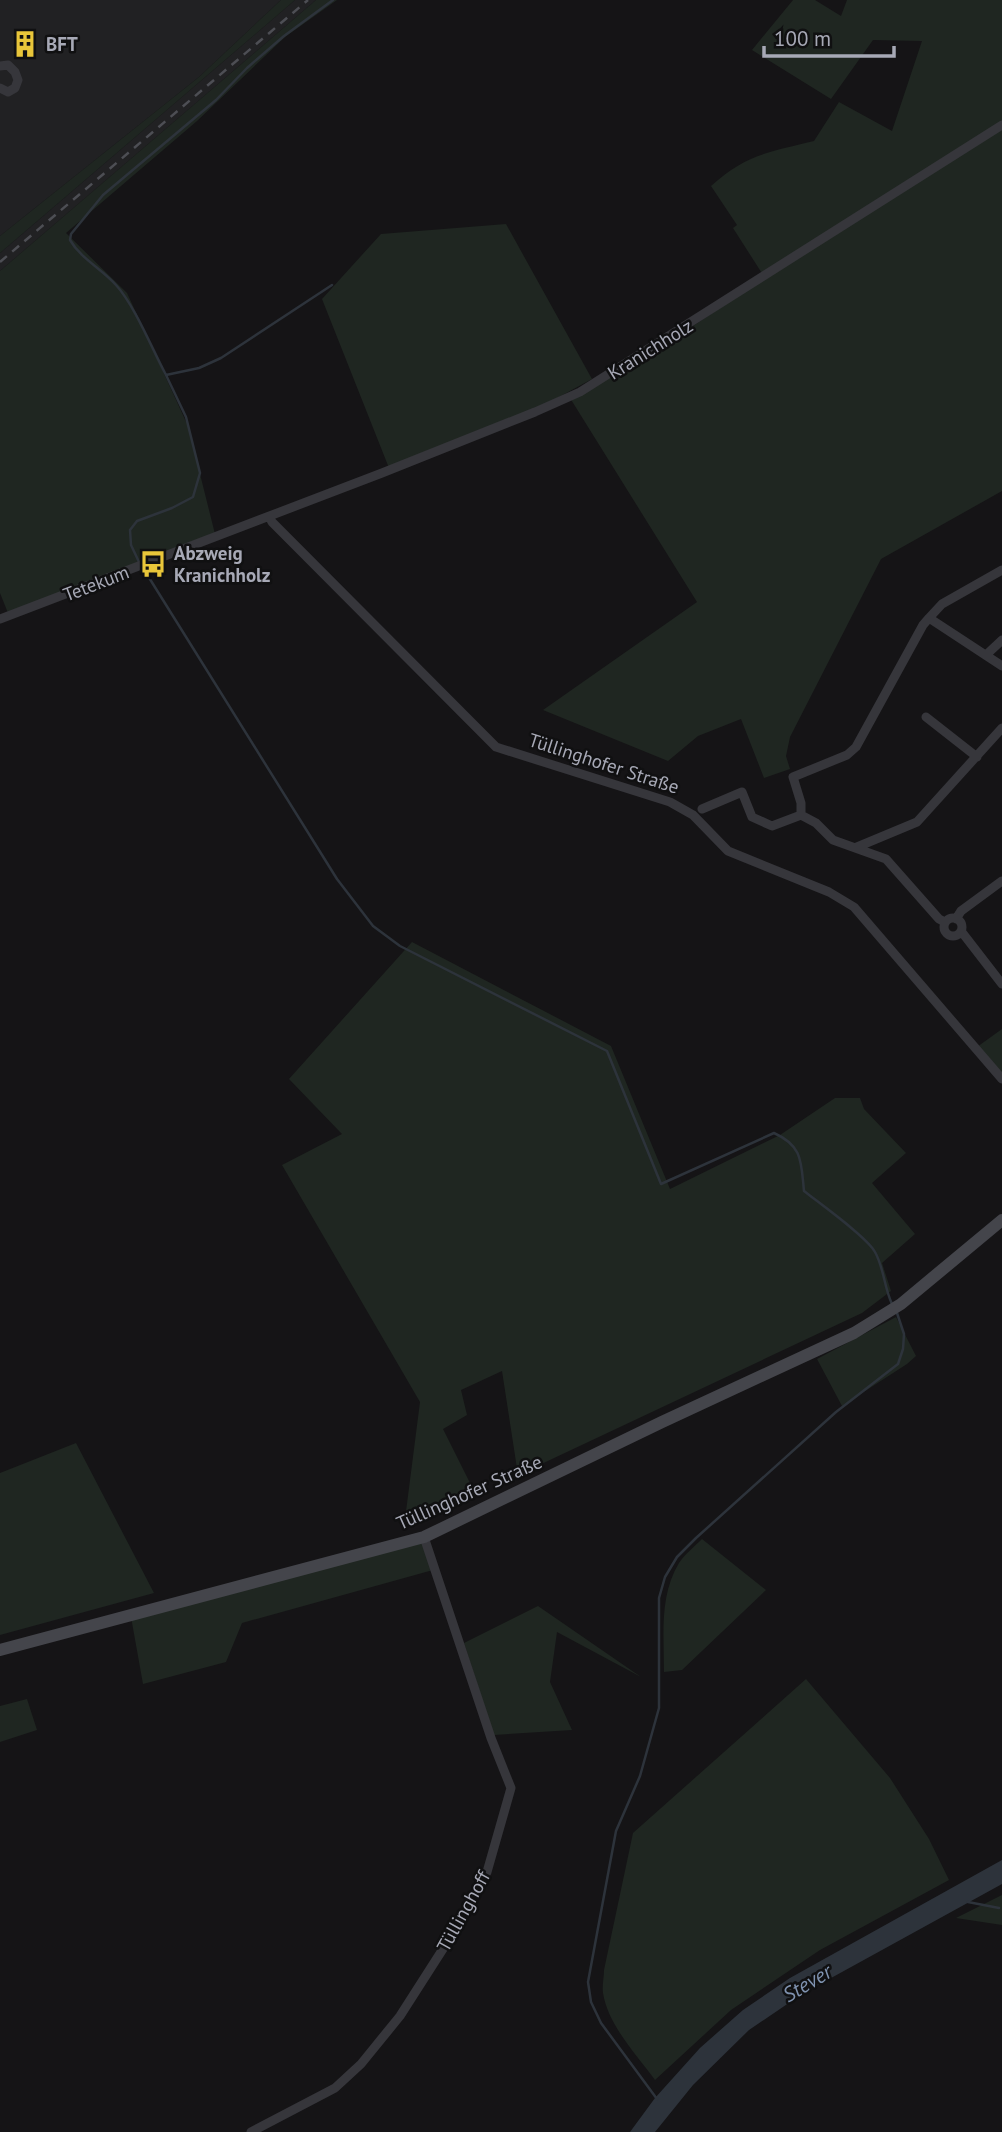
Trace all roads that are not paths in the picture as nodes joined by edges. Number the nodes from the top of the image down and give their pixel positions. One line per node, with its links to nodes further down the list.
1 (0, 66): 2 (street)
2 (0, 88)
3 (1002, 125): 4 (street, Kranichholz)
4 (270, 516): 7 (street, Tetekum); 24 (street, Tüllinghofer Straße)
5 (1002, 569): 6 (street)
6 (929, 618): 9 (street); 15 (street)
7 (0, 620)
8 (1002, 640): 9 (street)
9 (986, 655): 10 (street)
10 (1002, 666)
11 (926, 718): 13 (street)
12 (1002, 728): 13 (street)
13 (977, 757): 16 (street)
14 (702, 809): 15 (street)
15 (801, 815): 17 (street)
16 (883, 836): 17 (street); 18 (street)
17 (857, 847): 18 (street)
18 (886, 859): 21 (street)
19 (1002, 881): 20 (street)
20 (956, 919): 21 (street); 22 (street)
21 (945, 922): 22 (street)
22 (961, 932): 23 (street)
23 (1002, 984)
24 (1002, 1079)
25 (1002, 1220): 26 (main road, Tüllinghofer Straße)
26 (424, 1536): 27 (main road, Tüllinghofer Straße); 28 (street, Tüllinghoff)
27 (0, 1650)
28 (251, 2132)

